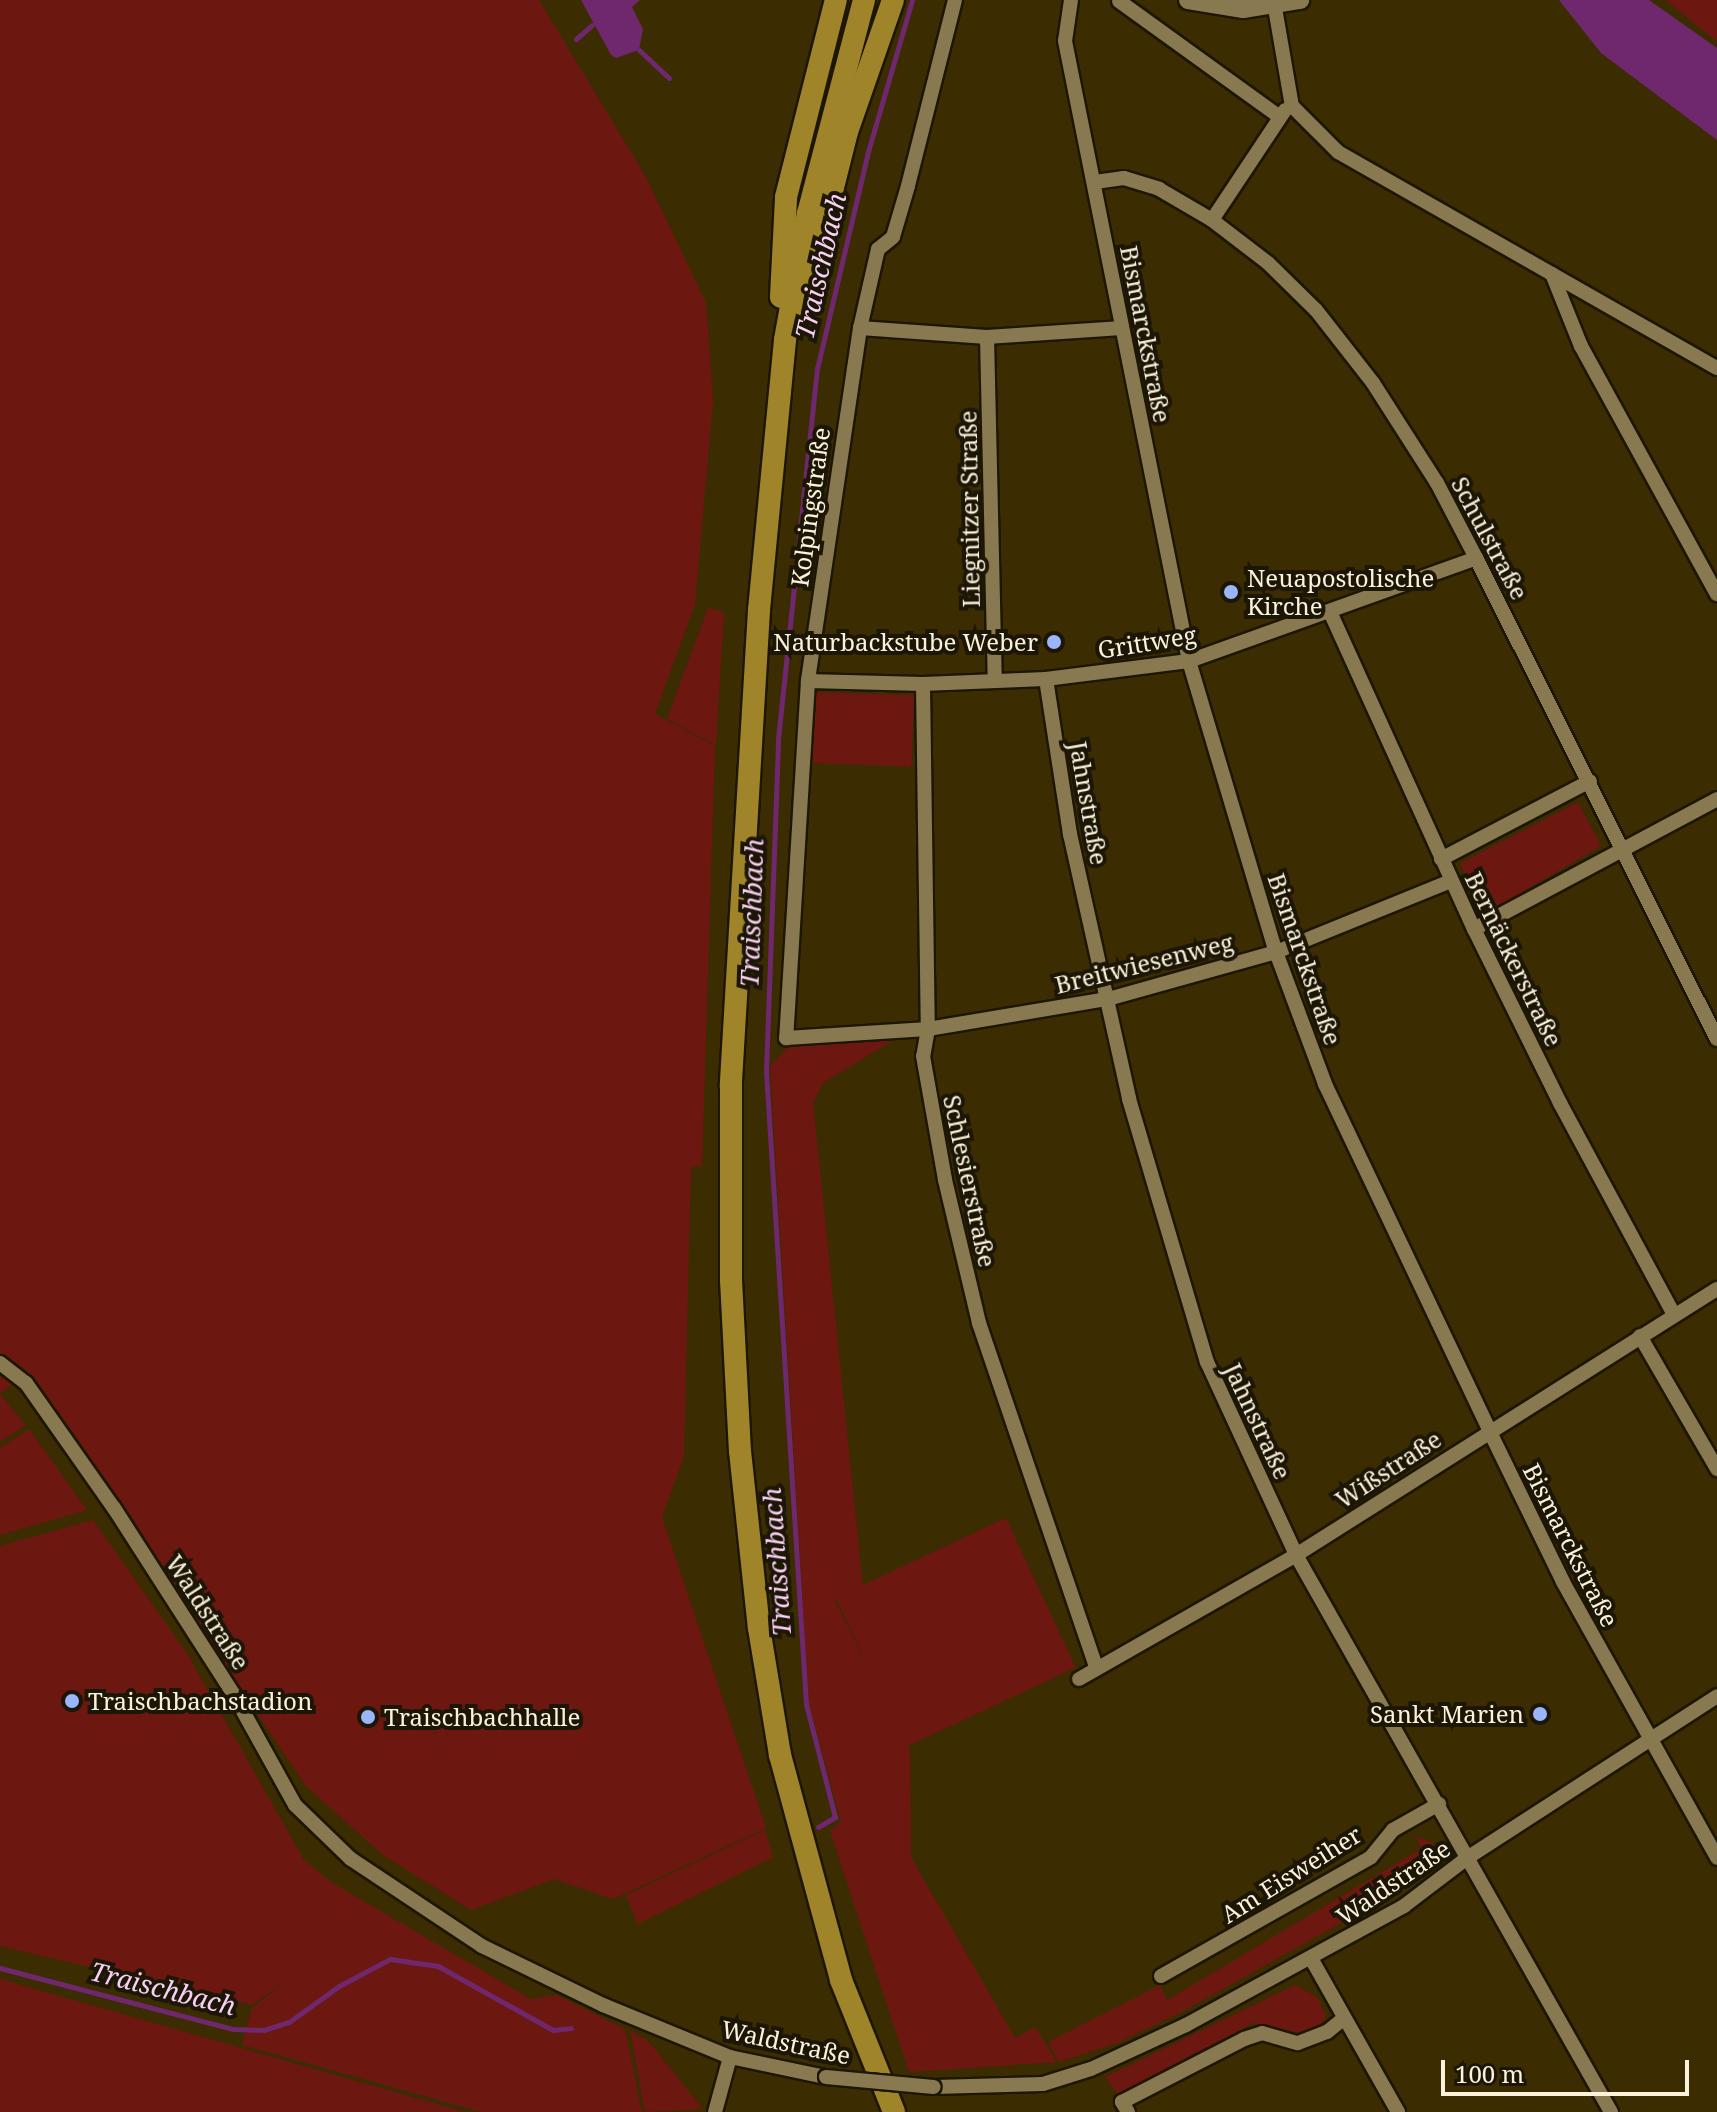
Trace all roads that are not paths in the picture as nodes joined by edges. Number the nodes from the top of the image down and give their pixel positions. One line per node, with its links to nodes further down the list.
1 (836, 0): 18 (main road)
2 (864, 0): 18 (main road)
3 (893, 0): 18 (main road)
4 (955, 0): 15 (street, Kolpingstraße)
5 (1071, 0): 12 (street, Bismarckstraße)
6 (1188, 0): 9 (street)
7 (1300, 0): 9 (street)
8 (1119, 1): 11 (street)
9 (1275, 8): 10 (street)
10 (1292, 106): 11 (street); 14 (street)
11 (1277, 115): 13 (street)
12 (1095, 182): 13 (street, Schulstraße); 16 (street, Bismarckstraße)
13 (1212, 220): 20 (street, Schulstraße)
14 (1552, 274): 19 (street); 21 (street)
15 (860, 328): 17 (street); 26 (street, Kolpingstraße)
16 (1122, 328): 17 (street); 23 (street, Bismarckstraße)
17 (987, 337): 24 (street, Liegnitzer Straße)
18 (785, 340): 58 (main road)
19 (1717, 368)
20 (1476, 558): 22 (street, Grittweg); 28 (street, Schulstraße)
21 (1717, 594)
22 (1331, 614): 23 (street, Grittweg); 31 (street, Bernäckerstraße)
23 (1189, 661): 25 (street, Grittweg); 34 (street, Bismarckstraße)
24 (995, 679): 25 (street, Grittweg); 27 (street, Grittweg)
25 (1046, 679): 35 (street, Jahnstraße)
26 (808, 681): 27 (street, Grittweg); 37 (street, Kolpingstraße)
27 (923, 684): 36 (street, Schlesierstraße)
28 (1590, 781): 30 (street, Schulstraße); 31 (street)
29 (1717, 799): 30 (street)
30 (1624, 849): 33 (street); 38 (street, Schulstraße)
31 (1441, 859): 32 (street, Bernäckerstraße)
32 (1451, 881): 33 (street, Bernäckerstraße); 34 (street, Breitwiesenweg)
33 (1474, 929): 40 (street, Bernäckerstraße)
34 (1276, 952): 35 (street, Breitwiesenweg); 43 (street, Bismarckstraße)
35 (1108, 999): 36 (street, Breitwiesenweg); 45 (street, Jahnstraße)
36 (928, 1029): 37 (street, Breitwiesenweg); 46 (street, Schlesierstraße)
37 (786, 1038)
38 (1717, 1039)
39 (1717, 1289): 40 (street, Wißstraße)
40 (1674, 1315): 41 (street, Wißstraße)
41 (1640, 1336): 43 (street, Wißstraße); 44 (street)
42 (0, 1363): 56 (street, Waldstraße)
43 (1489, 1430): 45 (street, Wißstraße); 49 (street, Bismarckstraße)
44 (1717, 1469)
45 (1296, 1555): 46 (street, Wißstraße); 50 (street, Jahnstraße)
46 (1096, 1667): 47 (street, Wißstraße)
47 (1079, 1679)
48 (1717, 1696): 49 (street, Waldstraße)
49 (1649, 1741): 51 (street, Waldstraße); 52 (street, Bismarckstraße)
50 (1439, 1804): 51 (street, Jahnstraße); 54 (street, Am Eisweiher)
51 (1467, 1858): 53 (street, Waldstraße); 61 (street, Jahnstraße)
52 (1717, 1858)
53 (1312, 1960): 55 (street); 56 (street, Waldstraße, bridge)
54 (1161, 1976)
55 (1344, 2018): 59 (street); 60 (street)
56 (730, 2057): 57 (street)
57 (715, 2112)
58 (894, 2112)
59 (1128, 2112)
60 (1398, 2112)
61 (1611, 2112)

